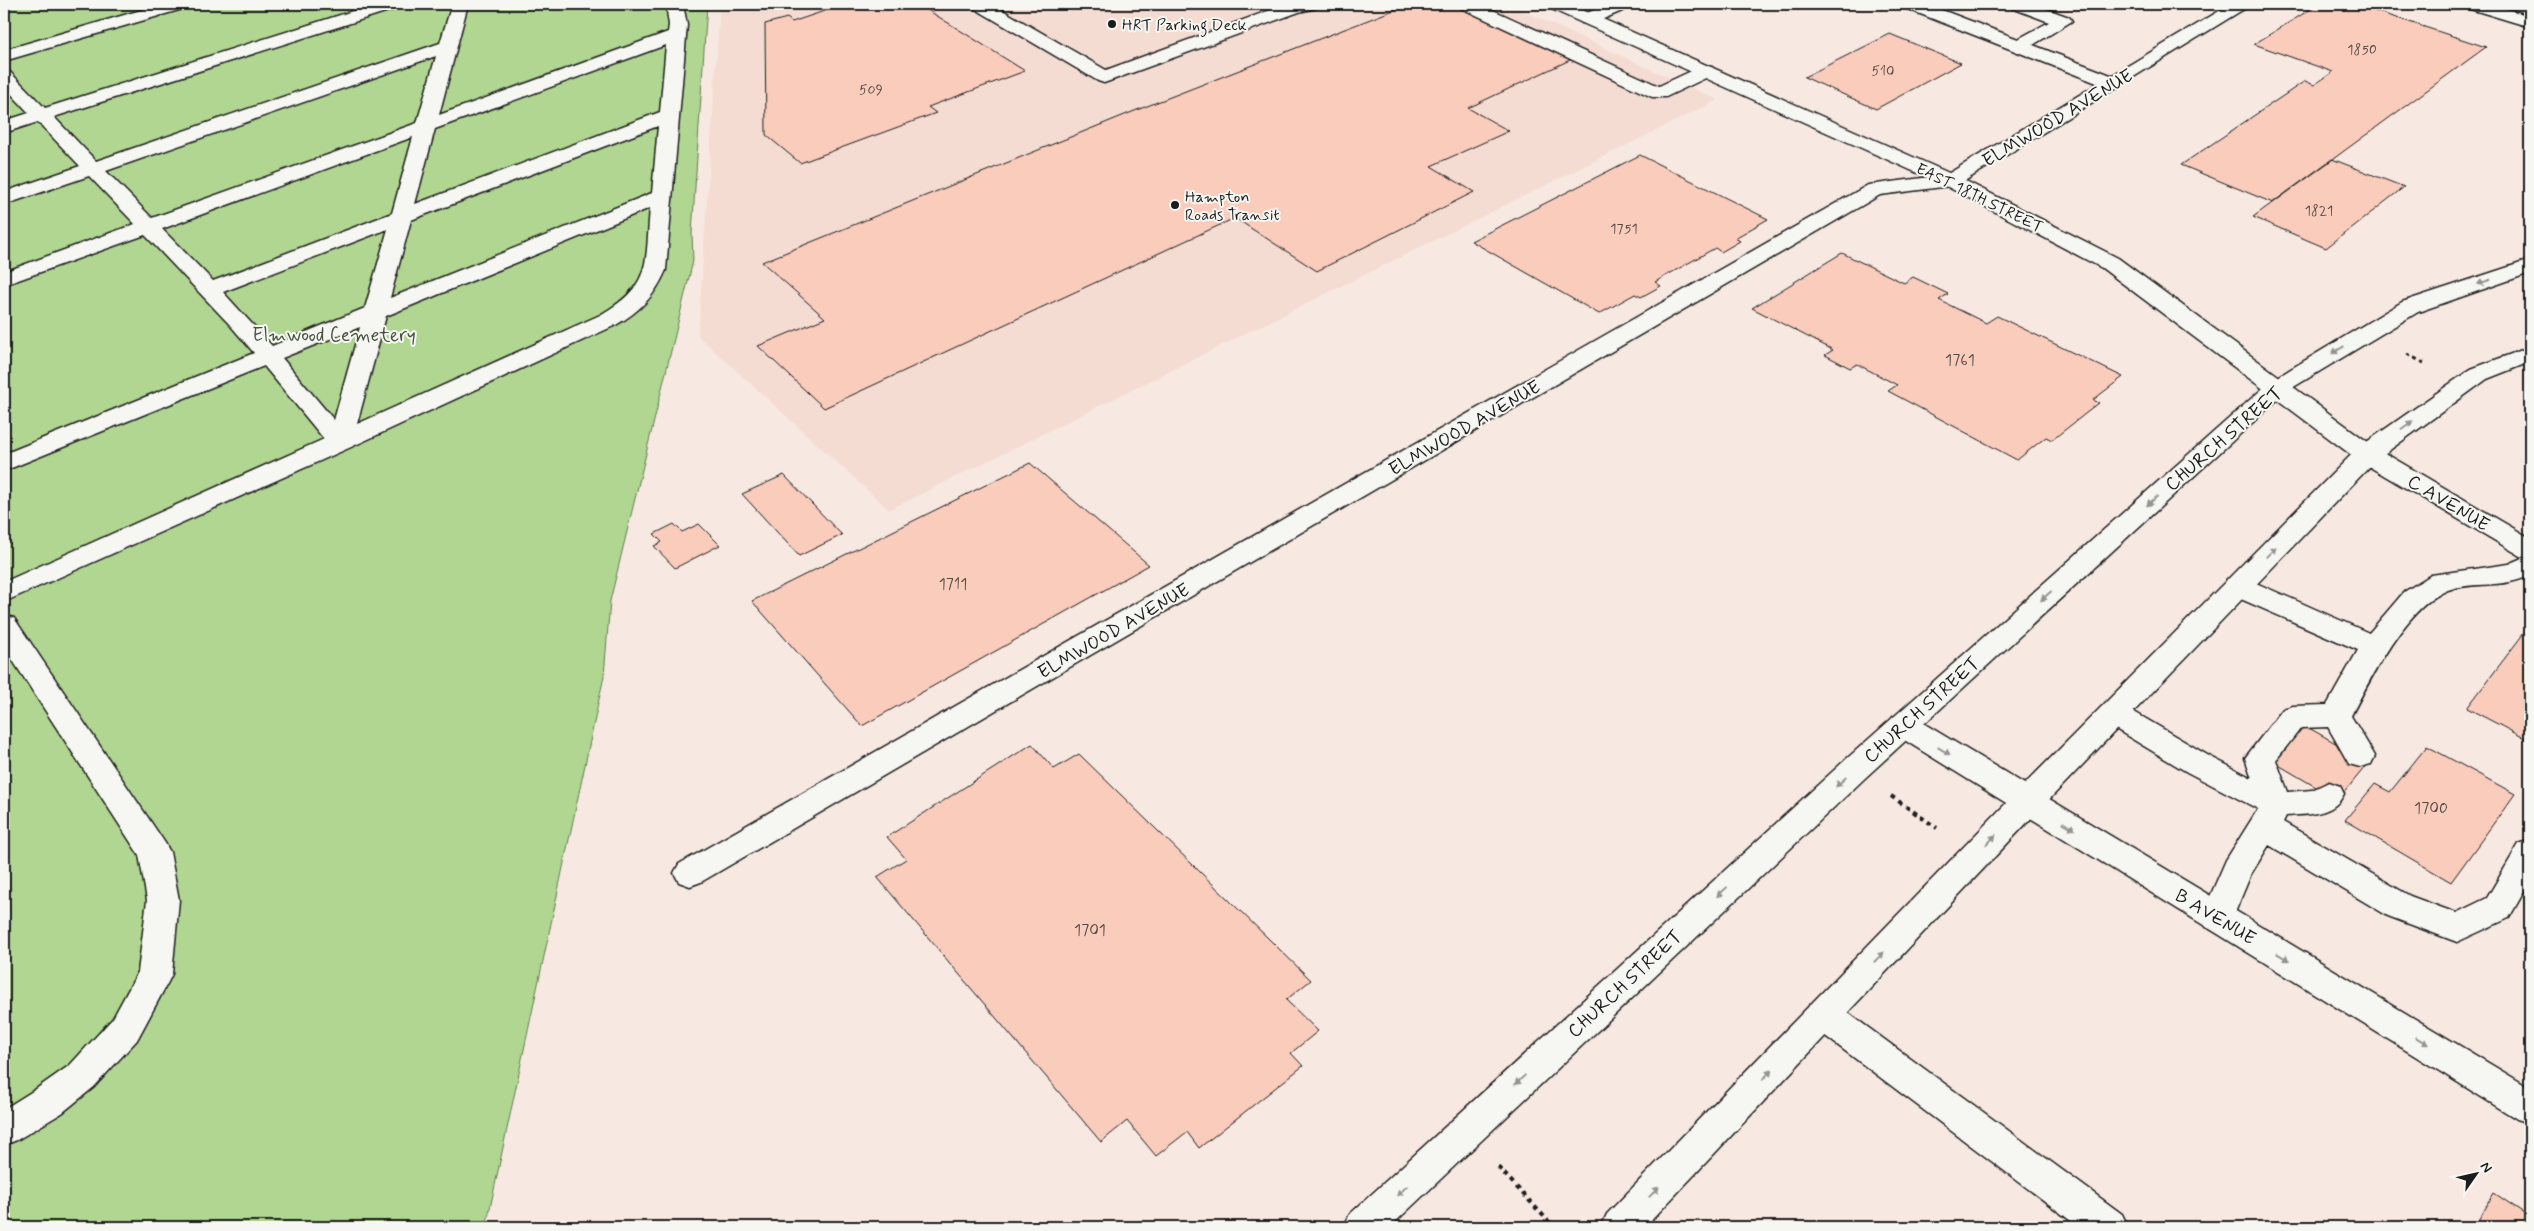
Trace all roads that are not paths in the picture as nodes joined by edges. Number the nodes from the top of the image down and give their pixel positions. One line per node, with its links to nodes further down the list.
1 (180, 4): 19 (street)
2 (392, 4): 23 (street)
3 (460, 4): 17 (street)
4 (675, 4): 16 (street)
5 (980, 4): 6 (street)
6 (1310, 4)
7 (1467, 4): 20 (street)
8 (1555, 4): 14 (street, EAST 18TH STREET)
9 (1623, 4): 14 (street)
10 (1911, 4): 18 (street)
11 (2018, 4): 18 (street)
12 (2243, 4): 22 (street, ELMWOOD AVENUE)
13 (2473, 4): 15 (street)
14 (1588, 19): 20 (street, EAST 18TH STREET)
15 (2530, 22)
16 (676, 36): 24 (street); 25 (street)
17 (448, 46): 25 (street); 27 (street)
18 (2019, 46): 22 (street)
19 (4, 56)
20 (1706, 71): 28 (street, EAST 18TH STREET)
21 (4, 76): 23 (street)
22 (2114, 83): 28 (street, ELMWOOD AVENUE)
23 (41, 115): 26 (street); 27 (street)
24 (670, 115): 29 (street); 31 (street)
25 (426, 126): 31 (street); 32 (street)
26 (4, 127)
27 (93, 169): 30 (street); 32 (street)
28 (1951, 181): 39 (street, EAST 18TH STREET); 57 (street, ELMWOOD AVENUE)
29 (662, 196): 36 (street); 40 (street)
30 (4, 199)
31 (402, 216): 35 (street); 36 (street)
32 (148, 227): 34 (street); 35 (street)
33 (2530, 266): 39 (street, CHURCH STREET, one-way to 39)
34 (4, 279)
35 (208, 290): 38 (street)
36 (375, 312): 38 (street); 40 (street)
37 (2530, 354): 41 (street, one-way to 37)
38 (268, 356): 40 (street); 42 (street)
39 (2279, 386): 41 (street, EAST 18TH STREET); 51 (street, CHURCH STREET, one-way to 51)
40 (340, 443): 46 (street)
41 (2367, 454): 43 (street, C AVENUE); 45 (street, one-way to 41)
42 (4, 463)
43 (2530, 550)
44 (2530, 564): 48 (street)
45 (2237, 586): 48 (street); 49 (street)
46 (4, 593)
47 (4, 625): 61 (street)
48 (2374, 646): 50 (street)
49 (2114, 714): 54 (street); 55 (street)
50 (2336, 716): 52 (street); 55 (street)
51 (1903, 725): 54 (street, B AVENUE, one-way to 54); 62 (street, CHURCH STREET, one-way to 62)
52 (2360, 756)
53 (2328, 794): 55 (street)
54 (2028, 801): 58 (street, B AVENUE, one-way to 58); 59 (street, one-way to 54)
55 (2271, 816): 56 (street); 58 (street)
56 (2530, 853)
57 (690, 873)
58 (2217, 917): 60 (street, B AVENUE, one-way to 60)
59 (1824, 1015): 63 (street, one-way to 59); 64 (street)
60 (2530, 1107)
61 (4, 1128)
62 (1363, 1227)
63 (1620, 1227)
64 (2110, 1227)

